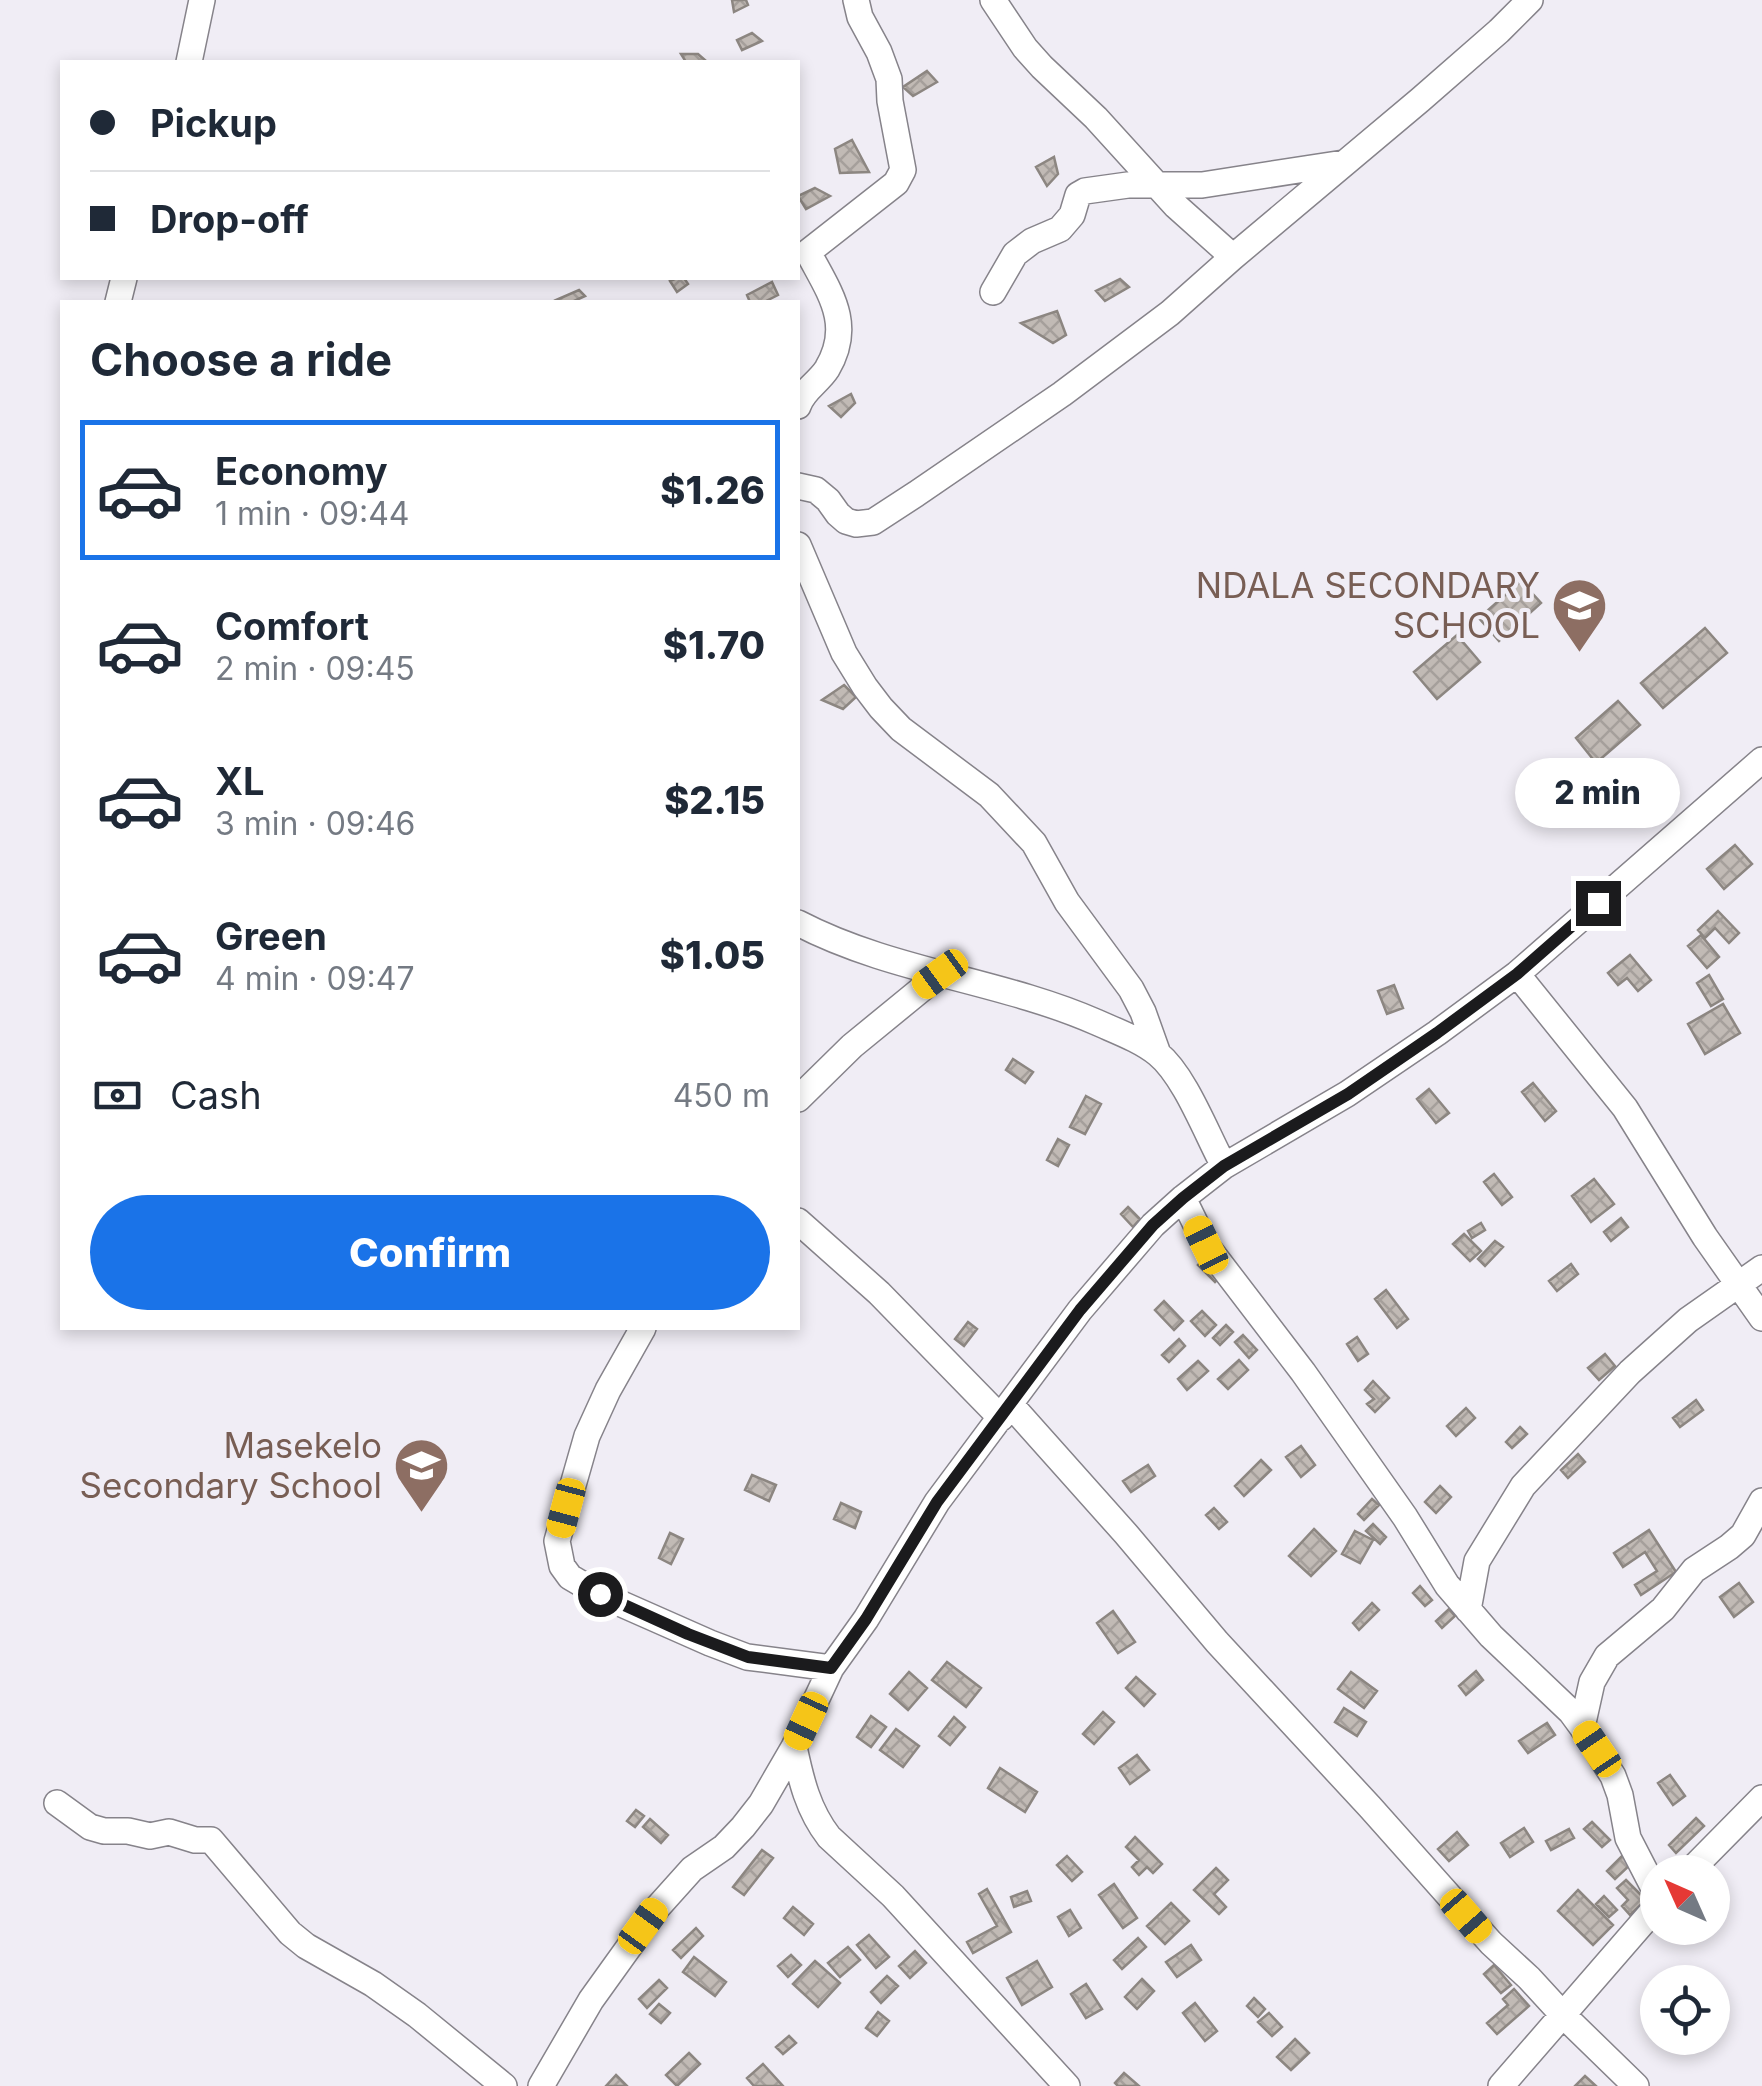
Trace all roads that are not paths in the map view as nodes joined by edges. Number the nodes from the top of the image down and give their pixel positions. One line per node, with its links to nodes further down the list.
1 (202, 0): 5 (street)
2 (856, 0): 10 (street)
3 (993, 0): 7 (street)
4 (1530, 0): 6 (street)
5 (189, 60)
6 (1344, 163): 7 (street); 8 (street)
7 (1156, 184): 8 (street); 9 (street)
8 (1233, 257): 11 (street)
9 (992, 292)
10 (800, 401)
11 (800, 486)
12 (800, 551): 17 (street)
13 (1762, 760): 16 (street)
14 (800, 924): 15 (street)
15 (940, 974): 17 (street); 18 (street)
16 (1517, 974): 19 (street); 23 (street)
17 (1158, 1054): 19 (street)
18 (800, 1097)
19 (1224, 1166): 20 (street)
20 (1183, 1198): 26 (street); 28 (street)
21 (800, 1223): 26 (street)
22 (1762, 1268): 23 (street)
23 (1739, 1284): 24 (street); 28 (street)
24 (1762, 1318)
25 (642, 1330): 29 (street)
26 (1006, 1412): 29 (street); 37 (street)
27 (1762, 1501): 30 (street)
28 (1468, 1610): 30 (street)
29 (831, 1668): 31 (street)
30 (1582, 1727): 35 (street)
31 (794, 1747): 39 (street); 40 (street)
32 (1762, 1798): 34 (street)
33 (57, 1803): 38 (street)
34 (1706, 1855)
35 (1640, 1861)
36 (1640, 1926): 37 (street)
37 (1563, 2015): 41 (street); 42 (street)
38 (504, 2086)
39 (540, 2086)
40 (1067, 2086)
41 (1501, 2086)
42 (1636, 2086)

